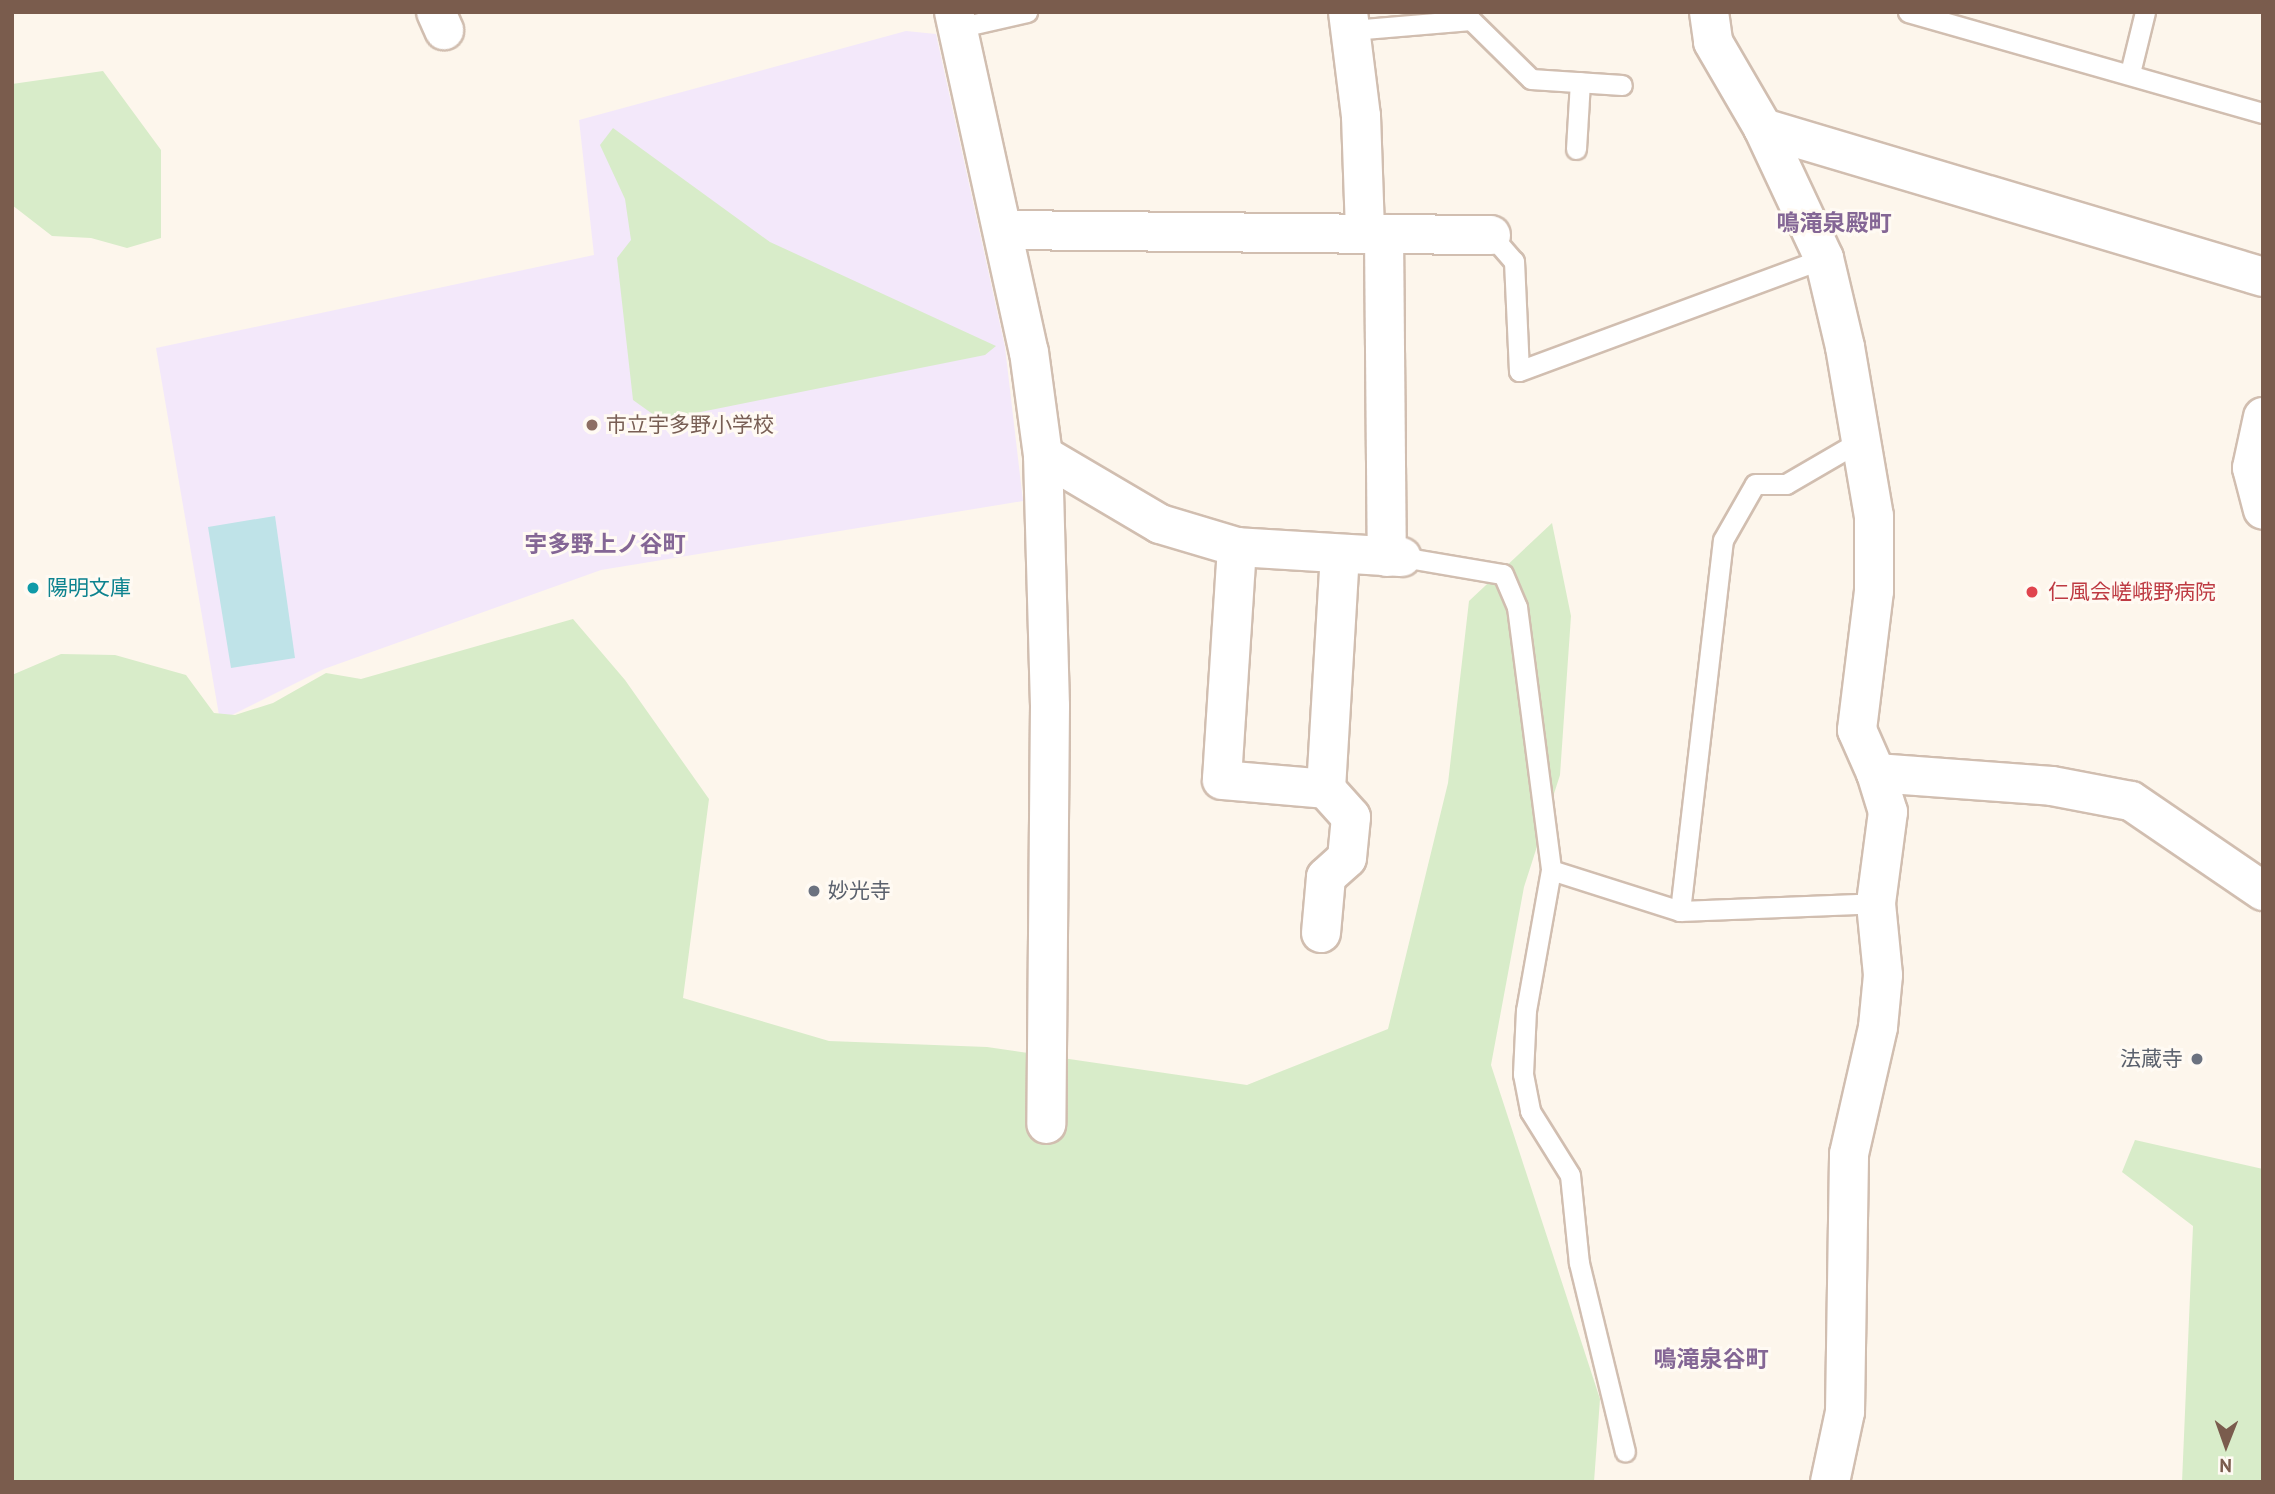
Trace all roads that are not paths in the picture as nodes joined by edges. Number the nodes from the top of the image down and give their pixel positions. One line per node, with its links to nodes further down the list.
1 (1027, 12): 5 (lane)
2 (1709, 12): 11 (street)
3 (1908, 12): 7 (lane)
4 (2145, 12): 7 (lane)
5 (956, 20): 13 (street)
6 (1350, 21): 8 (lane); 14 (street)
7 (2130, 73): 10 (lane)
8 (1580, 82): 9 (lane); 12 (lane)
9 (1622, 85)
10 (2263, 113)
11 (1763, 128): 16 (street); 17 (street)
12 (1576, 149)
13 (1004, 230): 14 (street); 20 (street)
14 (1375, 234): 15 (street); 24 (street)
15 (1491, 235): 16 (lane)
16 (1824, 258): 19 (street)
17 (2263, 276)
18 (2263, 417): 21 (street)
19 (1860, 441): 25 (street); 30 (lane)
20 (1043, 455): 22 (street); 32 (street)
21 (2263, 510)
22 (1237, 547): 23 (street); 26 (street)
23 (1340, 555): 24 (street); 26 (street)
24 (1395, 557): 27 (lane)
25 (1876, 773): 28 (street); 29 (street)
26 (1326, 789): 31 (street)
27 (1551, 870): 30 (lane); 33 (lane)
28 (2263, 891)
29 (1876, 903): 30 (lane); 34 (street)
30 (1680, 911)
31 (1321, 933)
32 (1046, 1124)
33 (1625, 1451)
34 (1830, 1482)

